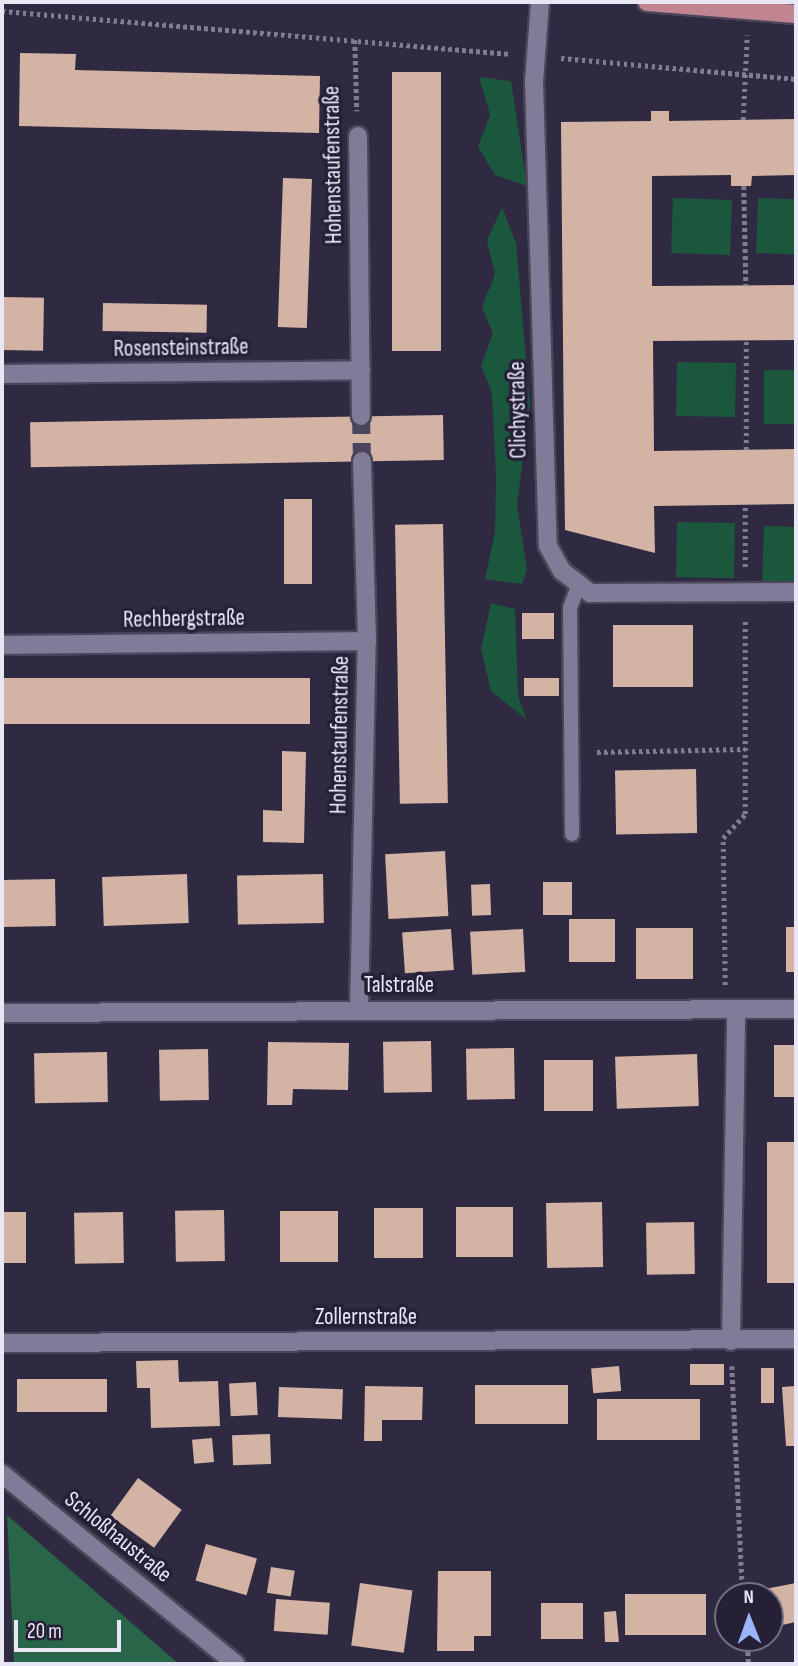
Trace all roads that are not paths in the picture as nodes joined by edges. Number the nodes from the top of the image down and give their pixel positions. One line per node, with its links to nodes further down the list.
1 (540, 2): 9 (street, Clichystraße)
2 (647, 2): 3 (main road)
3 (796, 15)
4 (358, 136): 5 (street, Hohenstaufenstraße)
5 (361, 370): 6 (street, Rosensteinstraße); 7 (street, Hohenstaufenstraße)
6 (2, 374)
7 (361, 415)
8 (362, 461): 11 (street, Hohenstaufenstraße)
9 (578, 586): 10 (street); 13 (lane)
10 (796, 592)
11 (367, 642): 12 (street, Rechbergstraße); 14 (street, Hohenstaufenstraße)
12 (2, 645)
13 (572, 834)
14 (359, 1009): 16 (street, Talstraße); 17 (street, Talstraße)
15 (796, 1009): 16 (street, Talstraße)
16 (730, 1010): 19 (street)
17 (2, 1013)
18 (796, 1339): 19 (street, Zollernstraße)
19 (731, 1341): 20 (street, Zollernstraße)
20 (2, 1343)
21 (2, 1474): 22 (street, Schloßhaustraße)
22 (236, 1664)

